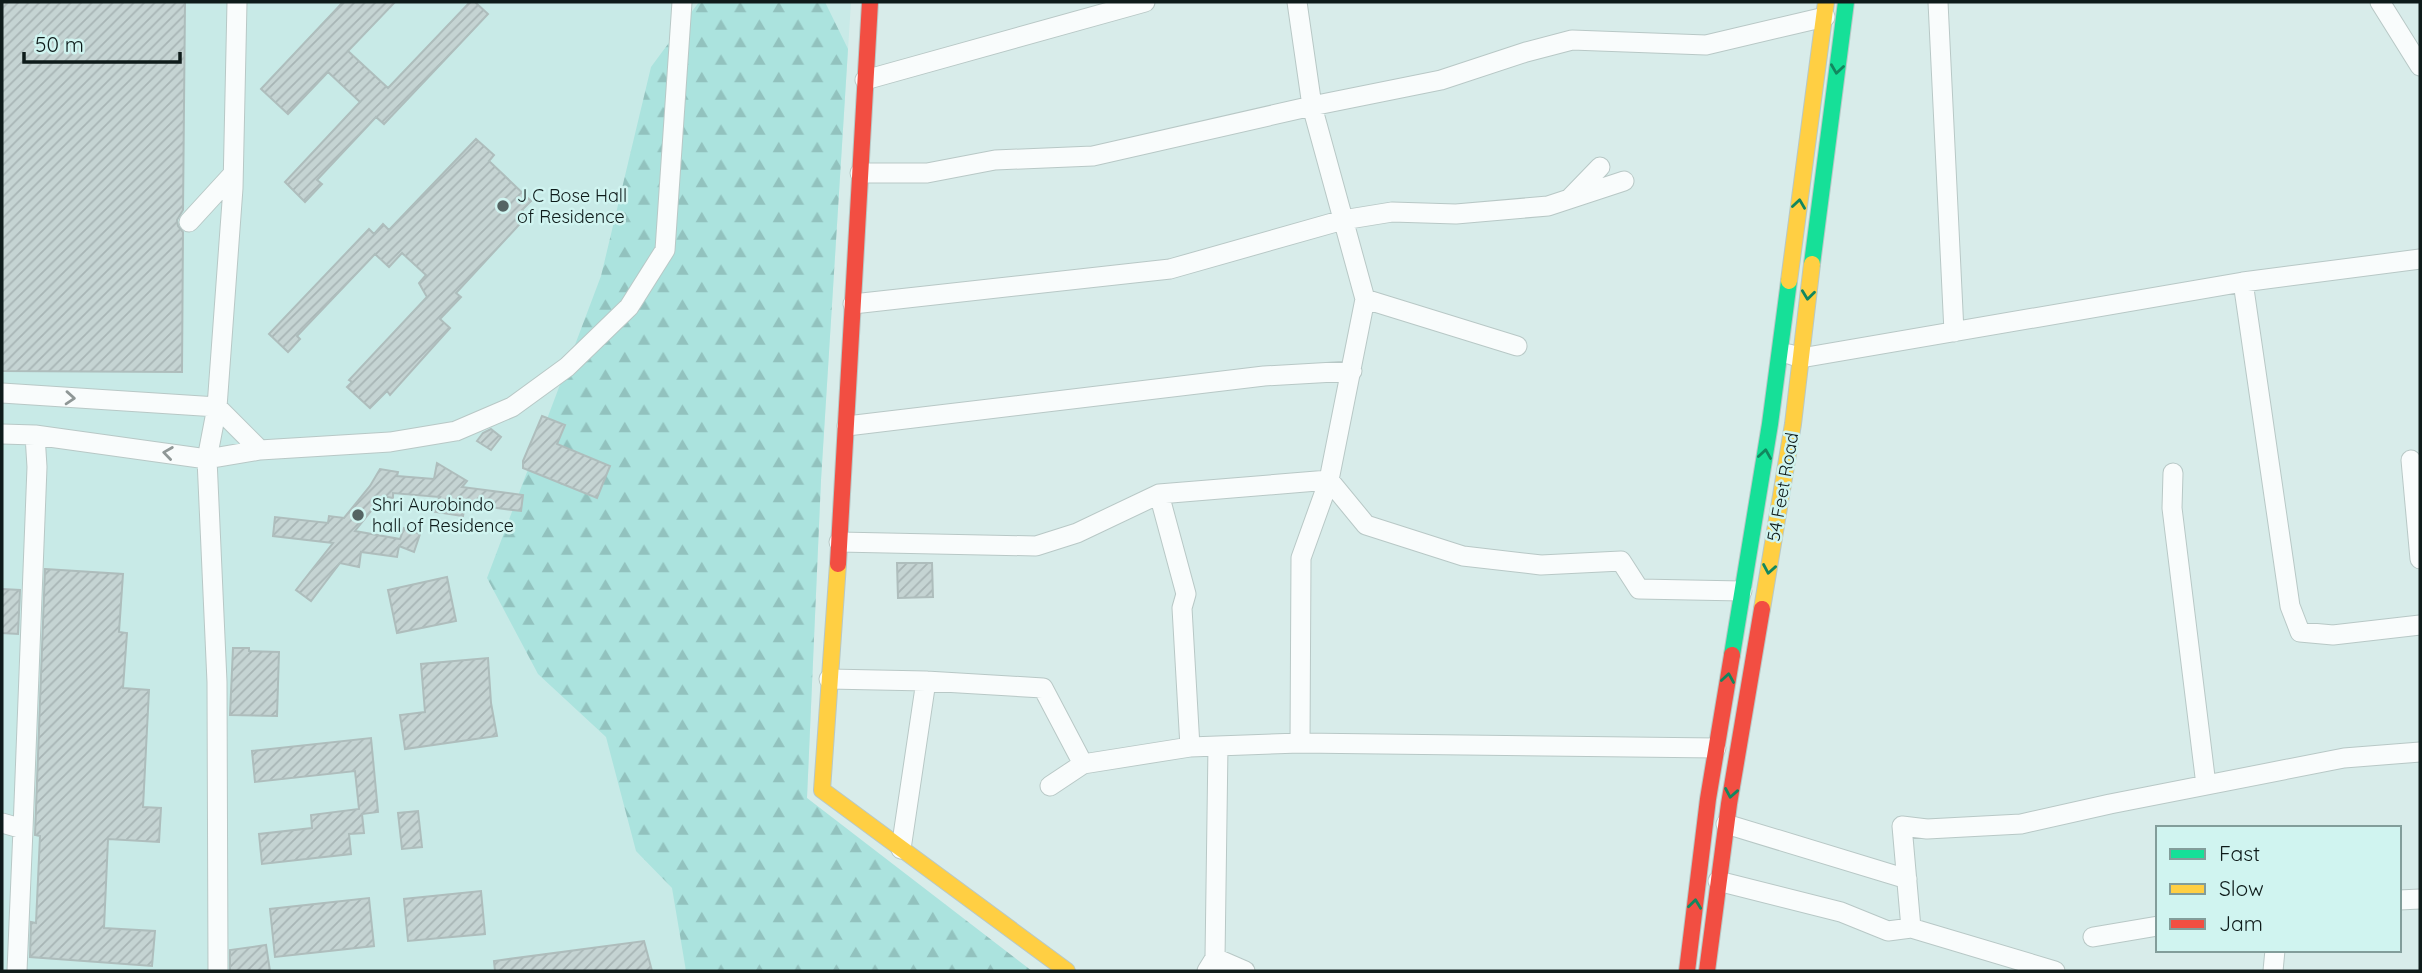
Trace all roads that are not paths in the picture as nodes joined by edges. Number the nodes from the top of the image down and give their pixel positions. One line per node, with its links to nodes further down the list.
1 (237, 2): 15 (street)
2 (682, 2): 34 (street)
3 (870, 2): 11 (street)
4 (1145, 2): 11 (street)
5 (1297, 2): 12 (street)
6 (1846, 2): 27 (street, 54 Feet Road, one-way to 27)
7 (1938, 2): 24 (street)
8 (2380, 2): 10 (street)
9 (1826, 9): 12 (street); 26 (street, 54 Feet Road, one-way to 9)
10 (2420, 66)
11 (865, 80): 14 (street)
12 (1312, 106): 14 (street); 18 (street)
13 (1600, 167): 17 (street)
14 (860, 173): 23 (street)
15 (233, 174): 19 (street); 30 (street)
16 (1623, 181): 17 (street)
17 (1570, 198): 18 (street)
18 (1343, 220): 22 (street); 23 (street)
19 (189, 222)
20 (2420, 259): 21 (street)
21 (2243, 282): 24 (street); 43 (street)
22 (1365, 299): 25 (street); 28 (street)
23 (853, 304): 31 (street)
24 (1954, 332): 27 (street)
25 (1517, 346)
26 (1780, 351): 27 (street); 42 (street, 54 Feet Road, one-way to 26)
27 (1801, 358): 55 (street, 54 Feet Road, one-way to 55)
28 (1352, 371): 31 (street); 38 (street)
29 (2, 393): 30 (street, one-way to 30)
30 (217, 407): 34 (street); 35 (street)
31 (846, 426): 40 (street)
32 (2, 434): 33 (street)
33 (35, 435): 35 (street, one-way to 33); 56 (street)
34 (260, 450): 35 (street)
35 (208, 458): 68 (street)
36 (2411, 460): 41 (street)
37 (2173, 473): 52 (street)
38 (1329, 480): 39 (street); 42 (street); 46 (street)
39 (1160, 494): 40 (street); 48 (street)
40 (839, 542): 44 (street)
41 (2420, 559)
42 (1742, 591): 49 (street, 54 Feet Road, one-way to 42)
43 (2420, 625)
44 (830, 679): 45 (street); 57 (street)
45 (926, 681): 51 (street); 57 (street)
46 (1300, 743): 47 (street); 49 (street)
47 (1218, 746): 48 (street); 66 (street)
48 (1190, 747): 51 (street)
49 (1716, 748): 71 (street, 54 Feet Road, one-way to 49)
50 (2420, 752): 52 (street)
51 (1083, 764): 53 (street)
52 (2206, 785): 58 (street)
53 (1050, 786)
54 (2, 823): 56 (street)
55 (1726, 824): 58 (street); 59 (street, 54 Feet Road)
56 (23, 829): 67 (street)
57 (901, 849): 69 (street)
58 (1907, 879): 63 (street)
59 (1718, 881): 63 (street); 72 (street, 54 Feet Road)
60 (2420, 899): 61 (street)
61 (2401, 900)
62 (2156, 926): 64 (street)
63 (1911, 928): 73 (street)
64 (2092, 937)
65 (2274, 952): 74 (street)
66 (1211, 965): 70 (street)
67 (17, 971)
68 (218, 971)
69 (1066, 971)
70 (1245, 971)
71 (1686, 971)
72 (1707, 971)
73 (2055, 971)
74 (2273, 971)

